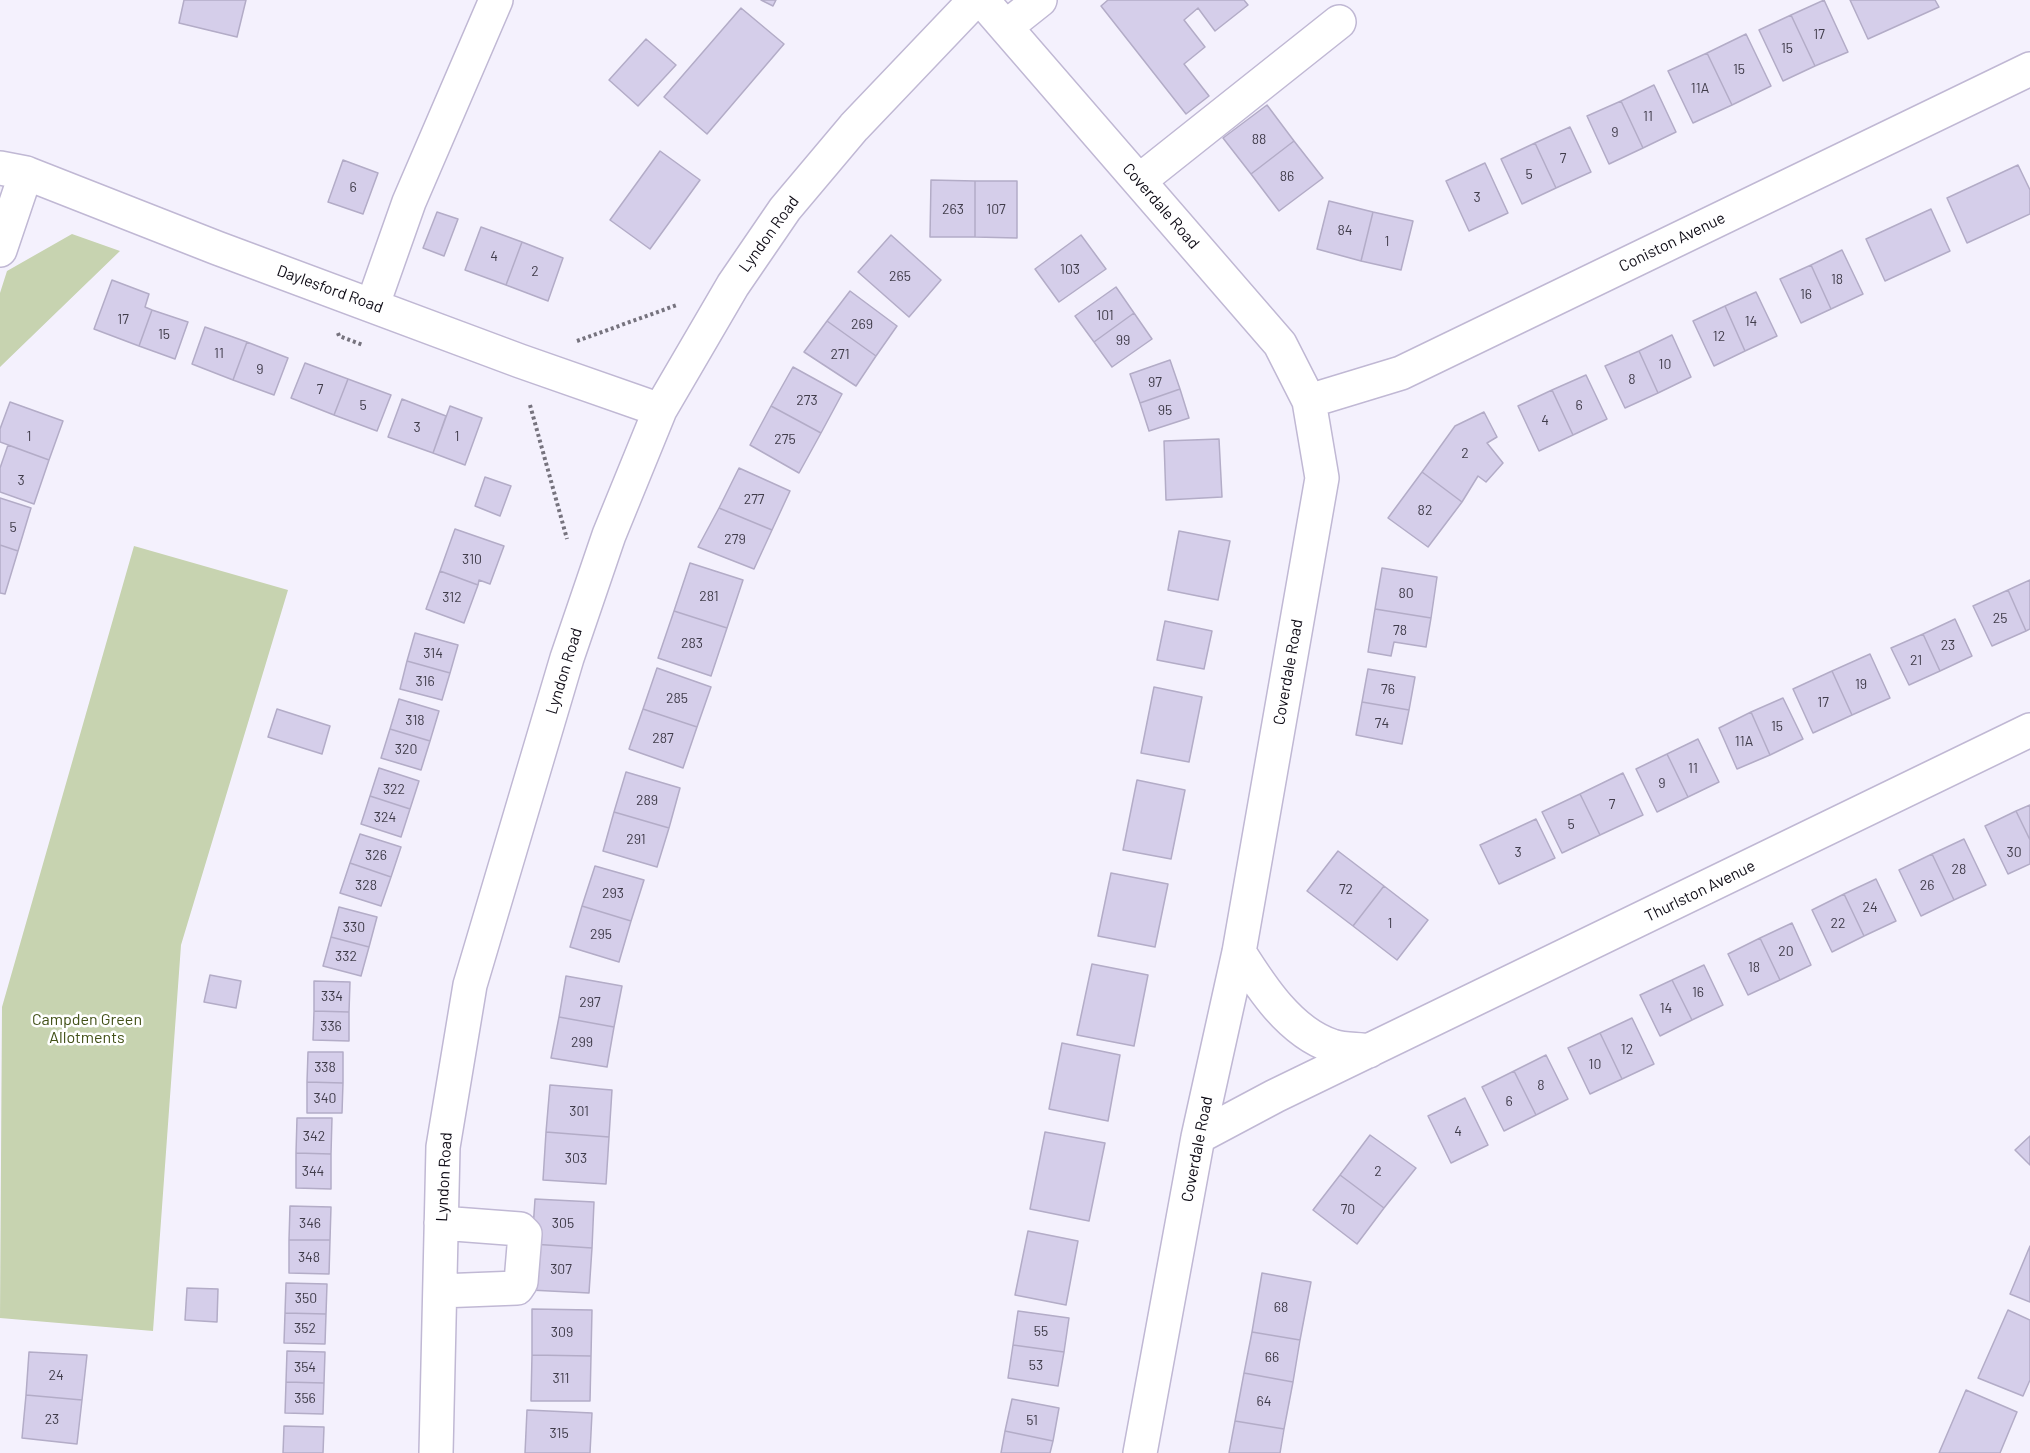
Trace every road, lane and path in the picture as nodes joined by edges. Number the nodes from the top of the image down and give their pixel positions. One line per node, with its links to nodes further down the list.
1 (496, 0): 13 (street)
2 (975, 0): 18 (street, Lyndon Road)
3 (982, 0): 6 (street, Coverdale Road)
4 (1040, 0): 6 (street)
5 (1339, 22): 9 (street)
6 (1006, 27): 9 (street, Coverdale Road)
7 (2030, 69): 16 (street, Coniston Avenue)
8 (13, 170): 10 (street); 11 (street, Daylesford Road)
9 (1139, 181): 16 (street, Coverdale Road)
10 (0, 250)
11 (328, 288): 13 (street, Daylesford Road); 15 (path)
12 (687, 301): 14 (path)
13 (372, 304): 18 (street, Daylesford Road)
14 (576, 341)
15 (371, 348)
16 (1309, 401): 21 (street, Coverdale Road)
17 (521, 402): 19 (path)
18 (660, 410): 24 (street, Lyndon Road)
19 (569, 547)
20 (2030, 730): 22 (street, Thurlston Avenue)
21 (1239, 952): 22 (street); 23 (street, Coverdale Road)
22 (1369, 1051): 23 (street, Thurlston Avenue)
23 (1198, 1137): 27 (street, Coverdale Road)
24 (441, 1223): 25 (street, Lyndon Road); 25 (street)
25 (440, 1291): 26 (street, Lyndon Road)
26 (436, 1453)
27 (1140, 1453)

